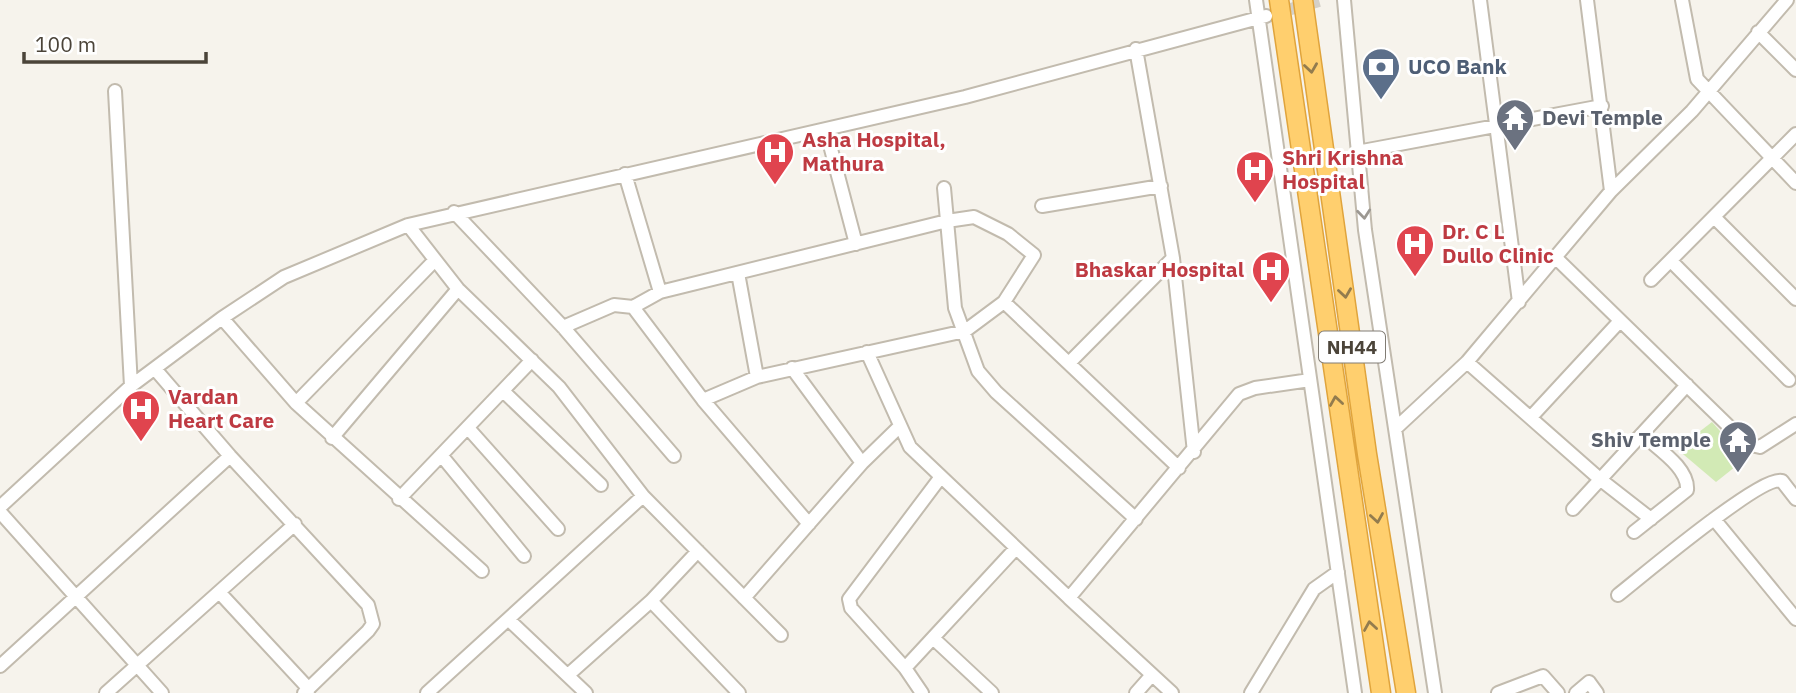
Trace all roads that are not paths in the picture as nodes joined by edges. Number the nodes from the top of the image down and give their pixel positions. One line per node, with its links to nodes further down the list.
1 (1256, 0): 9 (street)
2 (1279, 0): 122 (highway, NH44, one-way to 2)
3 (1303, 0): 123 (highway, NH44, one-way to 123)
4 (1344, 0): 19 (street)
5 (1480, 0): 16 (street)
6 (1587, 0): 15 (street)
7 (1682, 0): 14 (street)
8 (1787, 0): 10 (street)
9 (1262, 17): 11 (street); 55 (street)
10 (1758, 32): 12 (street); 14 (street)
11 (1136, 49): 17 (street); 23 (street)
12 (1796, 70)
13 (115, 91): 58 (street)
14 (1706, 93): 20 (street); 25 (street)
15 (1602, 106): 16 (street); 25 (street)
16 (1498, 125): 19 (street); 42 (street)
17 (826, 130): 21 (street); 31 (street)
18 (1796, 134): 20 (street)
19 (1357, 152): 66 (street, one-way to 66)
20 (1771, 158): 22 (street); 28 (street)
21 (625, 174): 27 (street); 39 (street)
22 (1796, 183)
23 (1161, 186): 26 (street); 33 (street)
24 (944, 188): 29 (street)
25 (1611, 191): 32 (street)
26 (1042, 206)
27 (454, 212): 30 (street); 46 (street)
28 (1714, 217): 35 (street); 40 (street)
29 (947, 221): 31 (street); 41 (street); 47 (street)
30 (408, 225): 34 (street); 44 (street)
31 (856, 244): 36 (street)
32 (1555, 257): 42 (street); 45 (street)
33 (1173, 258): 51 (street); 69 (street)
34 (435, 260): 38 (street); 61 (street)
35 (1671, 261): 37 (street); 56 (street)
36 (738, 273): 39 (street); 54 (street)
37 (1651, 280)
38 (458, 289): 49 (street); 68 (street)
39 (660, 292): 43 (street)
40 (1796, 299)
41 (1004, 302): 47 (street); 51 (street)
42 (1519, 302): 50 (street)
43 (633, 307): 46 (street); 60 (street)
44 (222, 318): 53 (street); 61 (street)
45 (1619, 322): 57 (street); 62 (street)
46 (563, 327): 72 (street)
47 (965, 331): 48 (street); 83 (street)
48 (867, 352): 52 (street); 64 (street)
49 (532, 360): 59 (street); 78 (street)
50 (1467, 362): 62 (street); 66 (street)
51 (1069, 363): 74 (street)
52 (792, 368): 54 (street); 73 (street)
53 (155, 369): 58 (street); 71 (street)
54 (757, 377): 60 (street)
55 (1310, 380): 69 (street); 94 (street)
56 (1788, 380)
57 (1687, 385): 63 (street); 67 (street)
58 (131, 386): 82 (street)
59 (503, 391): 65 (street); 77 (street)
60 (704, 400): 87 (street)
61 (296, 403): 68 (street)
62 (1532, 416): 76 (street)
63 (1796, 425)
64 (899, 427): 73 (street); 75 (street)
65 (468, 428): 70 (street); 88 (street)
66 (1395, 429): 124 (street)
67 (1643, 435): 76 (street); 84 (street)
68 (332, 438): 79 (street)
69 (1194, 452): 74 (street)
70 (441, 455): 79 (street); 92 (street)
71 (229, 456): 86 (street); 99 (street)
72 (674, 456)
73 (862, 463): 87 (street)
74 (1179, 468): 83 (street)
75 (940, 478): 90 (street); 107 (street)
76 (1601, 480): 81 (street); 84 (street)
77 (601, 485)
78 (643, 496): 91 (street); 102 (street)
79 (399, 499): 93 (street)
80 (1796, 499): 85 (street)
81 (1573, 509)
82 (0, 510): 99 (street)
83 (1136, 519): 98 (street)
84 (1651, 519): 89 (street)
85 (1714, 520): 96 (street); 101 (street)
86 (295, 524): 95 (street); 111 (street)
87 (809, 524): 97 (street)
88 (558, 529)
89 (1634, 532)
90 (1016, 548): 98 (street); 104 (street)
91 (698, 551): 97 (street); 100 (street)
92 (524, 556)
93 (482, 571)
94 (1338, 572): 120 (street); 121 (street)
95 (219, 592): 105 (street); 111 (street)
96 (1618, 595)
97 (744, 598): 103 (street)
98 (1069, 598): 109 (street)
99 (76, 599): 105 (street); 106 (street)
100 (651, 601): 108 (street); 115 (street)
101 (1796, 619)
102 (509, 620): 108 (street); 110 (street)
103 (781, 635)
104 (933, 638): 107 (street); 117 (street)
105 (136, 665): 112 (street); 113 (street)
106 (0, 666)
107 (905, 668): 116 (street)
108 (568, 675): 114 (street)
109 (1151, 676): 118 (street); 119 (street)
110 (436, 690)
111 (307, 691)
112 (106, 693)
113 (162, 693)
114 (586, 693)
115 (739, 693)
116 (922, 693)
117 (992, 693)
118 (1136, 693)
119 (1172, 693)
120 (1251, 693)
121 (1355, 693)
122 (1381, 693)
123 (1406, 693)
124 (1435, 693)
125 (1498, 693): 126 (street)
126 (1558, 693)
127 (1576, 693): 128 (street)
128 (1598, 693)

